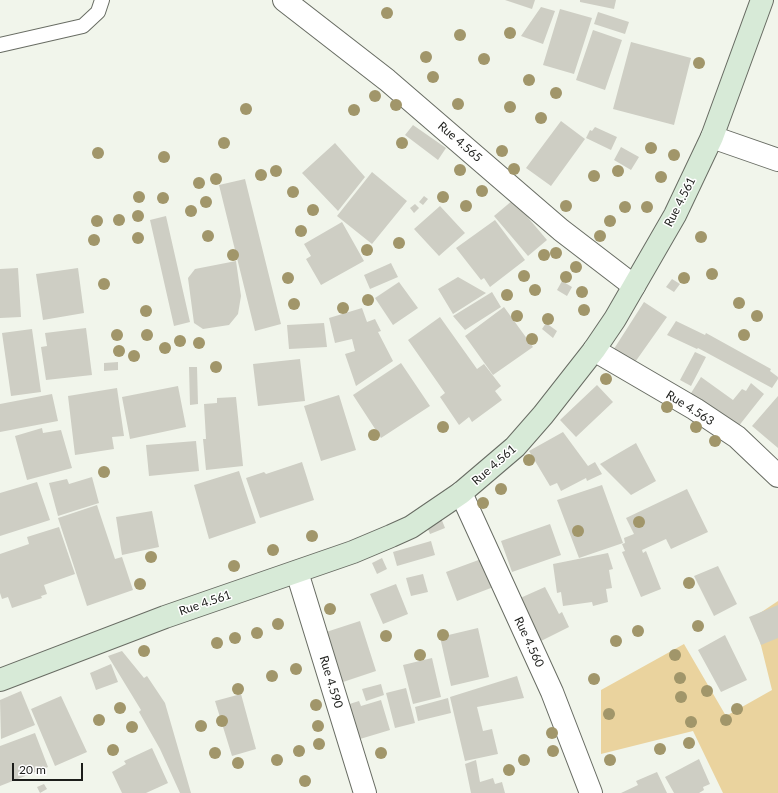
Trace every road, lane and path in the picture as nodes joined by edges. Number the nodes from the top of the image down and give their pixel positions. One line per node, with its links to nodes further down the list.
1 (102, 0): 4 (lane)
2 (284, 0): 7 (street, Rue 4.565)
3 (762, 0): 5 (main road, Rue 4.561)
4 (0, 45)
5 (712, 137): 6 (street); 7 (main road, Rue 4.561)
6 (778, 160)
7 (634, 286): 8 (main road, Rue 4.561)
8 (594, 350): 9 (street, Rue 4.563); 10 (main road, Rue 4.561)
9 (778, 476)
10 (460, 493): 11 (main road, Rue 4.561); 14 (street, Rue 4.560)
11 (297, 572): 12 (main road, Rue 4.561); 13 (street, Rue 4.590)
12 (0, 680)
13 (365, 793)
14 (591, 793)

